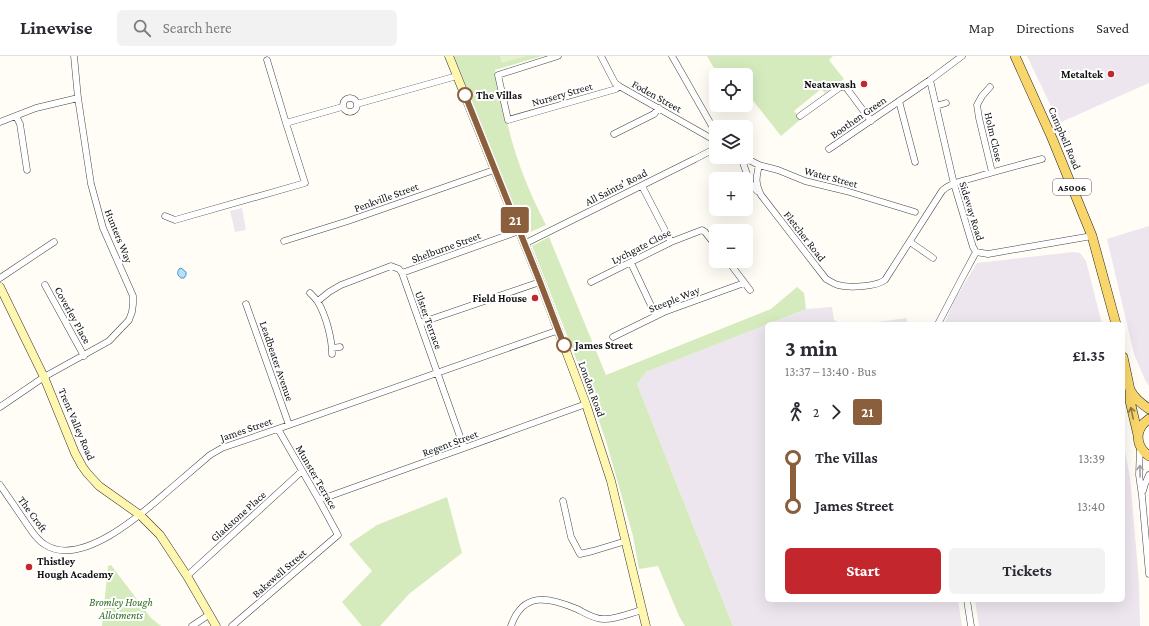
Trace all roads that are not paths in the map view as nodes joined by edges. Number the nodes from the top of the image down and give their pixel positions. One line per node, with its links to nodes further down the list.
1 (74, 56): 13 (street, Hunters Way)
2 (449, 56): 9 (main road, London Road)
3 (558, 56): 11 (street, Nursery Street)
4 (601, 56): 11 (street, Foden Street)
5 (672, 56): 22 (street)
6 (962, 56): 10 (street, Boothen Green)
7 (1014, 56): 44 (main road, Campbell Road / A5006)
8 (267, 60): 25 (street)
9 (457, 76): 16 (street); 36 (main road, London Road)
10 (930, 80): 14 (street, Boothen Green); 17 (street, Sideway Road)
11 (619, 86): 19 (street, Foden Street)
12 (990, 87): 37 (street, Holm Close)
13 (78, 98): 20 (street); 73 (street, Hunters Way)
14 (899, 101): 23 (street, Boothen Green); 32 (street, Boothen Green)
15 (946, 103): 17 (street)
16 (357, 104): 18 (street); 18 (street)
17 (936, 106): 38 (street, Sideway Road)
18 (342, 107): 25 (street)
19 (659, 108): 26 (street); 27 (street, Foden Street)
20 (16, 116): 24 (street); 35 (street)
21 (800, 116): 23 (street)
22 (709, 121)
23 (871, 121): 28 (street, Boothen Green)
24 (0, 122)
25 (286, 123): 42 (street)
26 (614, 134)
27 (709, 137)
28 (829, 149)
29 (709, 152): 39 (street, All Saints' Road)
30 (1042, 159): 37 (street)
31 (753, 162): 34 (street, Water Street)
32 (915, 162)
33 (744, 164): 40 (street, Fletcher Road)
34 (759, 165): 40 (street, Fletcher Road); 41 (street, Water Street)
35 (26, 170)
36 (494, 170): 43 (main road, London Road); 46 (street, Penkville Street)
37 (992, 172): 38 (street)
38 (954, 184): 49 (street); 51 (street, Sideway Road)
39 (642, 186): 48 (street); 50 (street, All Saints' Road)
40 (761, 195): 49 (street, Fletcher Road)
41 (915, 212)
42 (165, 216)
43 (519, 231): 50 (main road, London Road); 55 (street, Shelburne Street)
44 (1092, 236): 51 (street, Sideway Road); 68 (main road, Campbell Road / A5006)
45 (709, 237): 48 (street, Lychgate Close)
46 (284, 241)
47 (54, 242): 56 (street)
48 (671, 242): 53 (street, Lychgate Close)
49 (910, 242): 52 (street)
50 (524, 244): 57 (main road, London Road)
51 (976, 252): 67 (street)
52 (933, 258)
53 (631, 263): 58 (street, Lychgate Close); 66 (street)
54 (733, 268): 59 (street)
55 (402, 273): 64 (street, Shelburne Street); 69 (street, Ulster Terrace)
56 (0, 278)
57 (540, 282): 69 (street); 70 (main road, London Road)
58 (591, 282)
59 (744, 283): 62 (street); 66 (street, Steeple Way)
60 (45, 285): 73 (street, Coverley Place)
61 (0, 287): 76 (main road, Trent Valley Road)
62 (750, 290)
63 (310, 293): 64 (street)
64 (318, 301): 72 (street)
65 (246, 304): 82 (street, Leadbeater Avenue)
66 (656, 316): 71 (street, Steeple Way)
67 (939, 322)
68 (1115, 322)
69 (420, 323): 75 (street, Ulster Terrace)
70 (559, 330): 75 (street, James Street); 78 (main road, London Road)
71 (613, 337)
72 (340, 347)
73 (84, 356): 76 (street, Hunters Way)
74 (1125, 366): 77 (main road)
75 (437, 372): 82 (street, James Street); 86 (street, Ulster Terrace)
76 (44, 377): 79 (street, Hunters Way); 94 (main road, Trent Valley Road)
77 (1130, 390): 80 (main road); 84 (main road, one-way to 77)
78 (586, 404): 86 (street, Regent Street); 96 (main road, London Road)
79 (0, 407)
80 (1149, 409)
81 (1149, 420): 84 (main road)
82 (289, 425): 83 (street, James Street)
83 (278, 429): 88 (street, Munster Terrace); 94 (street, James Street)
84 (1138, 435): 85 (main road)
85 (1140, 446): 87 (main road); 91 (street, one-way to 85)
86 (464, 448): 92 (street, Regent Street)
87 (1149, 456)
88 (302, 471): 92 (street, Munster Terrace); 99 (street, Gladstone Place)
89 (1149, 475): 91 (street)
90 (0, 485): 94 (street, The Croft)
91 (1142, 496): 97 (street)
92 (319, 500): 95 (street, Munster Terrace)
93 (563, 501): 96 (street)
94 (140, 515): 99 (main road, Trent Valley Road)
95 (338, 535): 105 (street, Bakewell Street)
96 (626, 541): 101 (main road, London Road)
97 (1148, 560): 98 (street)
98 (1149, 574)
99 (187, 576): 102 (main road, Trent Valley Road)
100 (967, 602): 108 (street)
101 (642, 610): 106 (street); 107 (main road, London Road)
102 (210, 614): 103 (street); 104 (main road, Trent Valley Road)
103 (192, 626)
104 (216, 626)
105 (232, 626)
106 (511, 626)
107 (646, 626)
108 (971, 626)

